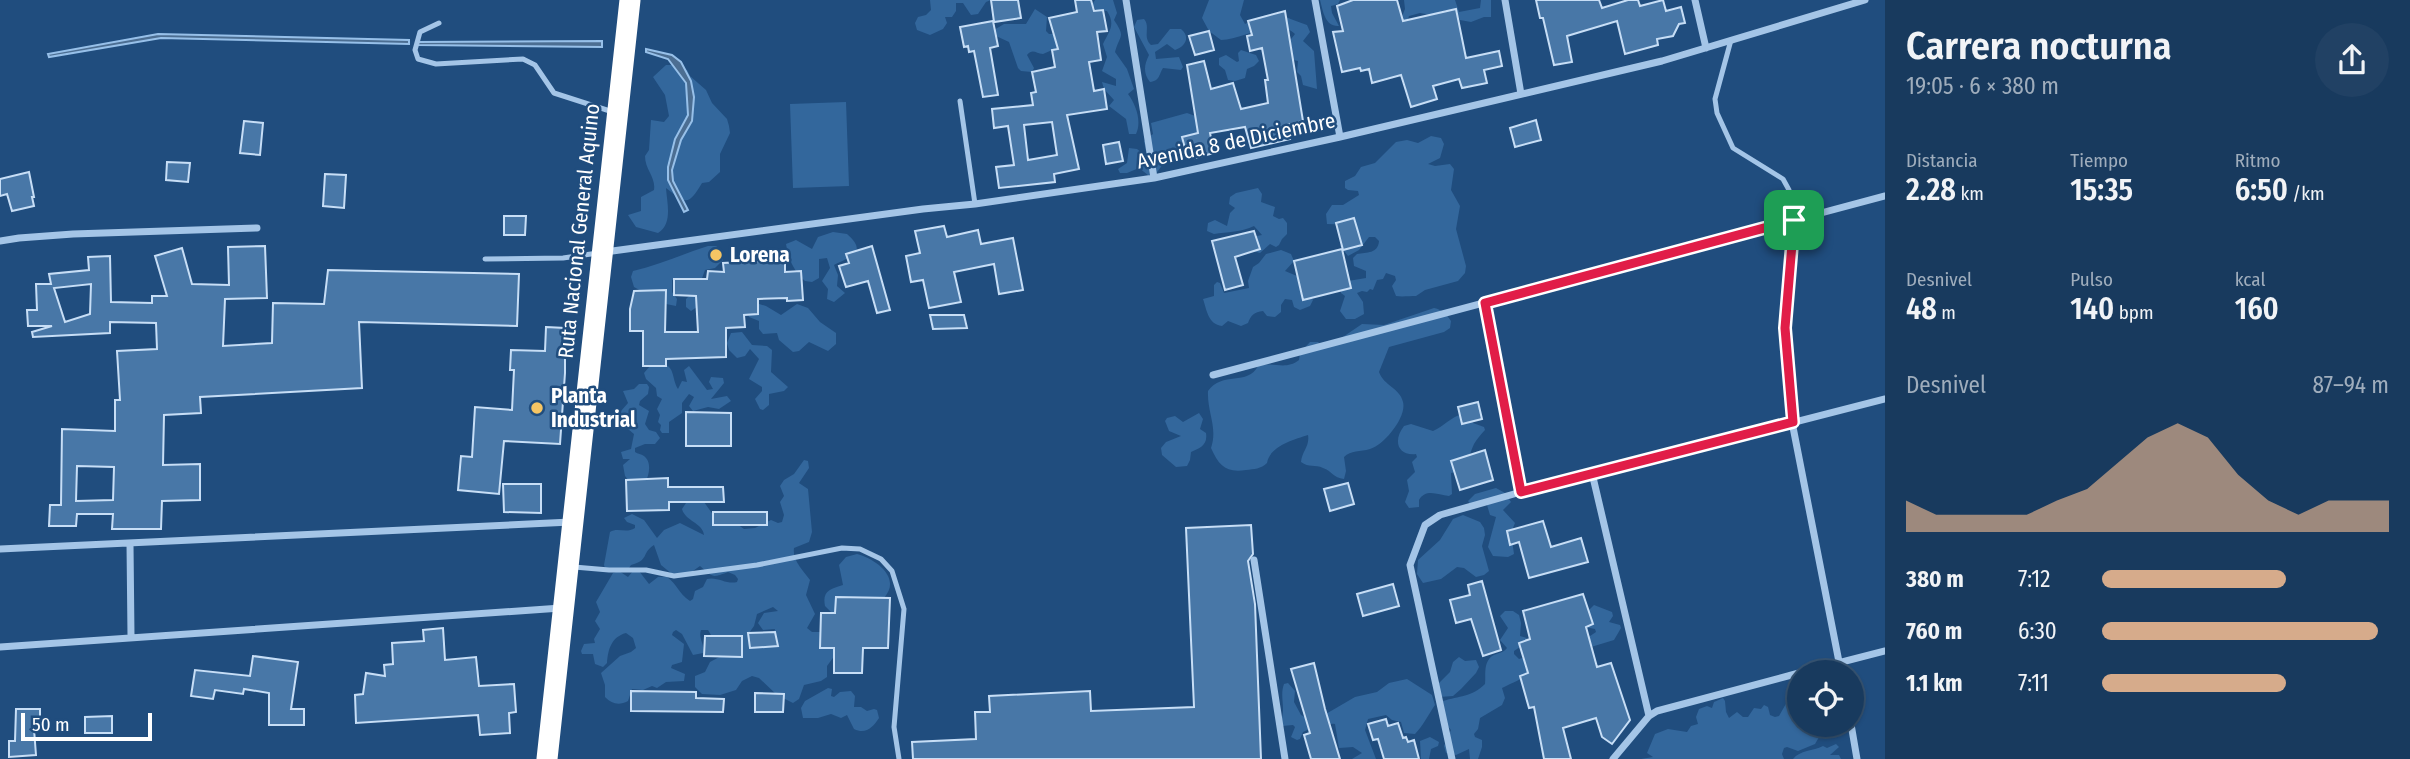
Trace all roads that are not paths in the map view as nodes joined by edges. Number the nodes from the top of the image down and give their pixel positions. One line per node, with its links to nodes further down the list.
1 (630, 0): 12 (highway, Ruta Nacional General Aquino)
2 (1126, 0): 14 (street)
3 (1315, 0): 13 (street)
4 (1505, 0): 10 (street)
5 (1695, 0): 9 (street)
6 (1865, 0): 8 (street, Avenida 8 de Diciembre)
7 (439, 23): 12 (lane)
8 (1731, 40): 9 (street, Avenida 8 de Diciembre); 17 (lane)
9 (1706, 48): 10 (street, Avenida 8 de Diciembre)
10 (1521, 94): 13 (street, Avenida 8 de Diciembre)
11 (960, 102): 16 (lane)
12 (617, 114): 20 (highway, Ruta Nacional General Aquino)
13 (1340, 136): 14 (street, Avenida 8 de Diciembre)
14 (1154, 178): 16 (street, Avenida 8 de Diciembre)
15 (1885, 196): 17 (street)
16 (975, 204): 20 (street, Avenida 8 de Diciembre)
17 (1794, 220): 22 (street); 25 (lane)
18 (257, 228): 19 (street)
19 (0, 241)
20 (601, 253): 21 (lane); 28 (highway, Ruta Nacional General Aquino)
21 (485, 259)
22 (1485, 303): 23 (street); 27 (lane)
23 (1213, 375)
24 (1885, 399): 25 (street)
25 (1793, 422): 26 (street); 37 (street)
26 (1592, 473): 27 (street); 40 (street)
27 (1521, 492): 45 (street)
28 (572, 522): 29 (street); 32 (highway, Ruta Nacional General Aquino)
29 (131, 544): 30 (street); 34 (street)
30 (0, 549)
31 (1254, 560): 44 (street)
32 (567, 567): 33 (highway, Ruta Nacional General Aquino); 43 (lane)
33 (563, 608): 34 (street); 42 (highway, Ruta Nacional General Aquino)
34 (131, 636): 35 (street)
35 (0, 647)
36 (1885, 651): 38 (street)
37 (1838, 660)
38 (1850, 660)
39 (1787, 677): 40 (street)
40 (1650, 716): 46 (street)
41 (1853, 737): 47 (street)
42 (547, 759)
43 (898, 759)
44 (1286, 759)
45 (1452, 759)
46 (1613, 759)
47 (1857, 759)

